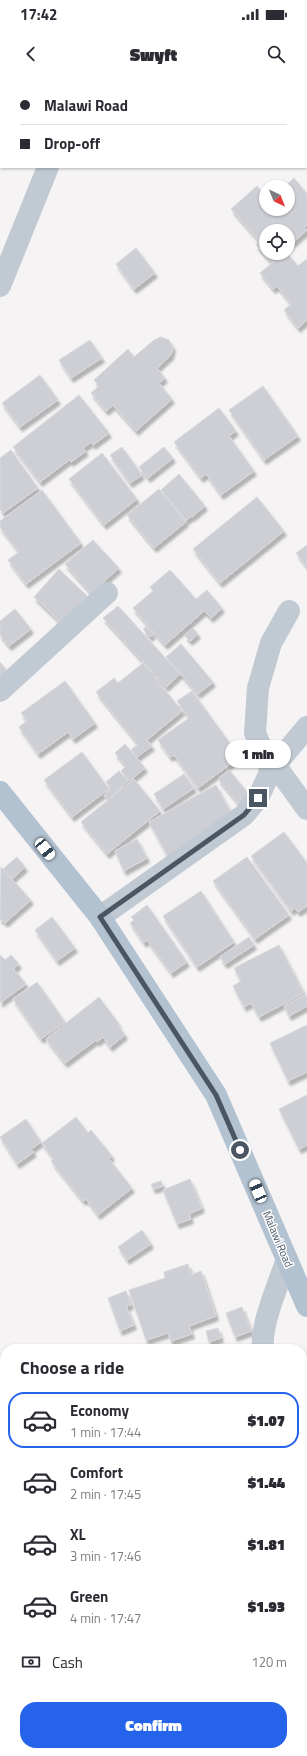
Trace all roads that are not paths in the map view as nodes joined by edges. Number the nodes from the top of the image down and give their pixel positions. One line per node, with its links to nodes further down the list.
1 (48, 168): 2 (street)
2 (0, 286)
3 (107, 593): 5 (street)
4 (289, 611): 7 (street)
5 (0, 691)
6 (307, 727): 7 (street)
7 (273, 767): 9 (street); 10 (street)
8 (0, 792): 10 (main road, Malawi Road)
9 (307, 809)
10 (100, 917): 11 (main road, Malawi Road)
11 (287, 1259): 12 (main road, Malawi Road); 13 (street)
12 (307, 1306)
13 (262, 1344)

